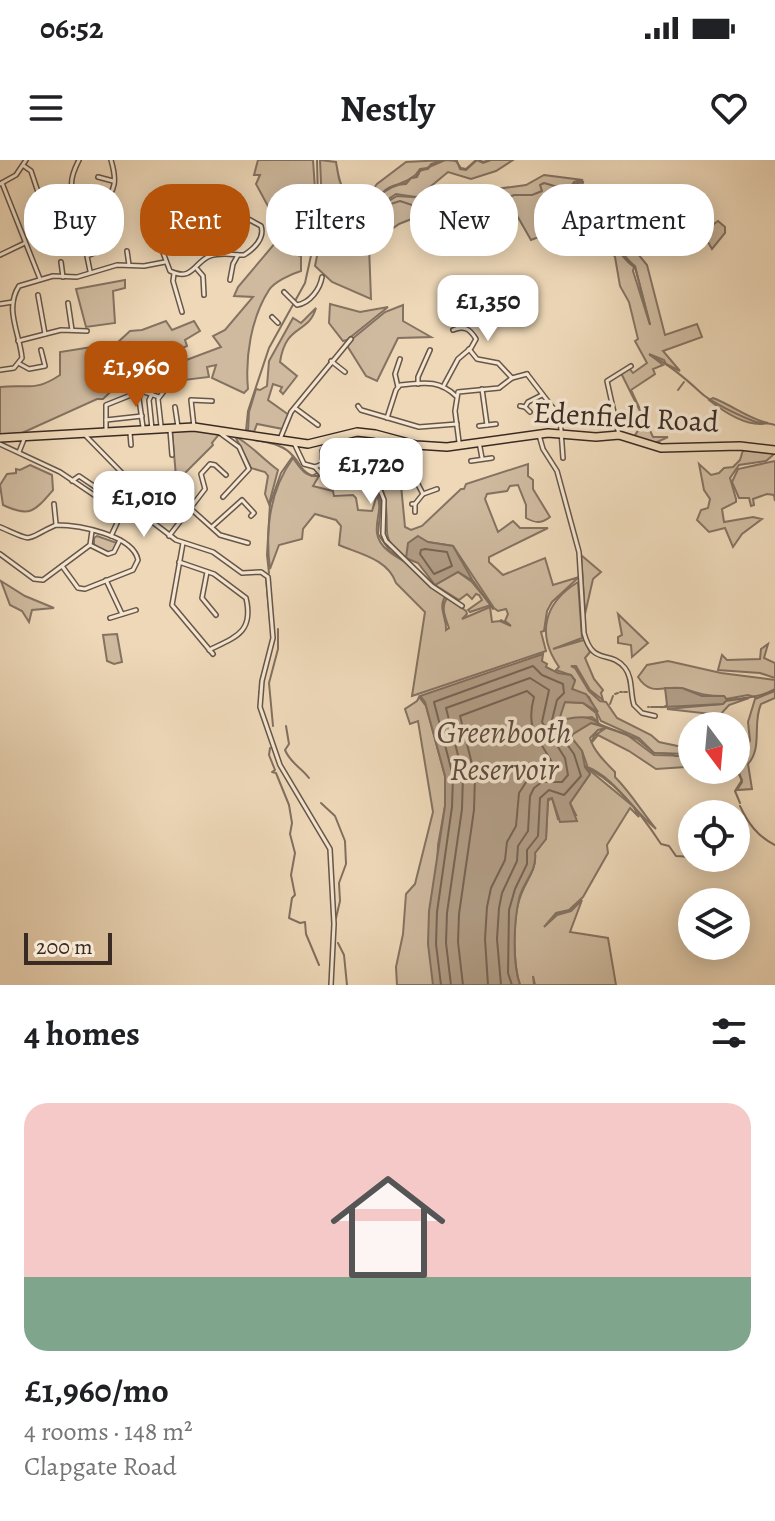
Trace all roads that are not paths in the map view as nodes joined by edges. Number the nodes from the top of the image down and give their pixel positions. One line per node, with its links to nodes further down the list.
1 (26, 160): 4 (street)
2 (111, 160): 6 (street)
3 (77, 161): 9 (street)
4 (24, 166): 7 (street); 8 (street)
5 (98, 177): 6 (street)
6 (115, 181): 10 (street)
7 (1, 184): 12 (street)
8 (35, 184)
9 (70, 184)
10 (114, 184)
11 (250, 219): 15 (street)
12 (24, 241)
13 (24, 243): 16 (street)
14 (127, 251): 24 (street)
15 (250, 251)
16 (0, 255)
17 (30, 256): 30 (street)
18 (87, 256): 26 (street)
19 (163, 256): 23 (street)
20 (208, 256): 25 (street)
21 (237, 256): 31 (street)
22 (61, 262): 28 (street)
23 (165, 262): 24 (street); 27 (street)
24 (129, 265): 26 (street)
25 (196, 269): 27 (street); 34 (street)
26 (90, 271): 28 (street)
27 (174, 274): 38 (street)
28 (63, 277): 30 (street)
29 (322, 277): 32 (street)
30 (40, 279): 35 (street)
31 (230, 280)
32 (284, 292)
33 (38, 295): 44 (street)
34 (204, 295)
35 (13, 302): 37 (street); 46 (street)
36 (68, 303): 41 (street)
37 (0, 304)
38 (182, 312)
39 (272, 317): 40 (street)
40 (278, 323)
41 (72, 330): 43 (street); 44 (street)
42 (453, 330): 47 (street)
43 (87, 331)
44 (45, 334): 46 (street)
45 (351, 339): 51 (street)
46 (18, 341): 52 (street)
47 (469, 349): 58 (street); 60 (street)
48 (41, 350): 52 (street)
49 (430, 353): 59 (street)
50 (400, 359): 62 (street)
51 (331, 361): 56 (street); 74 (street)
52 (19, 364): 54 (street)
53 (631, 366): 94 (street)
54 (0, 370)
55 (530, 370): 57 (street)
56 (345, 372)
57 (527, 374): 58 (street); 66 (street)
58 (512, 378): 63 (street)
59 (418, 384): 60 (street); 62 (street)
60 (444, 385): 67 (street)
61 (168, 386): 68 (street)
62 (398, 387): 78 (street)
63 (482, 389): 67 (street); 84 (street)
64 (141, 391): 65 (street); 77 (street); 79 (street)
65 (152, 394): 68 (street); 88 (street)
66 (542, 395): 73 (street); 80 (street)
67 (456, 396): 81 (street)
68 (158, 398): 88 (street)
69 (212, 401): 86 (street)
70 (358, 406): 78 (street)
71 (520, 406): 73 (street)
72 (175, 407): 88 (street)
73 (525, 407): 75 (street)
74 (295, 408): 83 (street); 96 (street)
75 (530, 412)
76 (578, 413): 80 (street)
77 (142, 416): 79 (street); 88 (street)
78 (387, 418): 81 (street)
79 (105, 420): 90 (street)
80 (562, 422): 93 (street)
81 (457, 424): 102 (street)
82 (496, 424): 84 (street)
83 (318, 425)
84 (487, 425): 85 (street)
85 (479, 426)
86 (194, 427): 87 (main road, Edenfield Road); 88 (main road, Edenfield Road)
87 (214, 428): 96 (main road, Edenfield Road); 119 (street)
88 (161, 429): 89 (main road, Edenfield Road); 105 (street)
89 (130, 431): 90 (main road, Edenfield Road); 101 (street)
90 (106, 433): 92 (main road, Edenfield Road)
91 (539, 433): 93 (main road, Edenfield Road); 99 (main road, Edenfield Road); 146 (street)
92 (84, 434): 95 (main road, Edenfield Road); 112 (street)
93 (563, 434): 94 (main road, Edenfield Road); 107 (street)
94 (619, 435): 103 (main road, Edenfield Road)
95 (25, 437): 97 (main road, Edenfield Road); 104 (street)
96 (280, 439): 98 (main road, Edenfield Road)
97 (0, 441): 104 (street)
98 (294, 441): 100 (main road, Edenfield Road); 110 (street)
99 (479, 442): 102 (main road, Edenfield Road); 108 (street)
100 (410, 444): 102 (main road, Edenfield Road); 117 (street)
101 (131, 445)
102 (460, 446)
103 (775, 450)
104 (19, 452): 115 (street)
105 (172, 455)
106 (492, 458): 108 (street)
107 (563, 458)
108 (482, 460): 109 (street)
109 (471, 461)
110 (315, 467): 111 (street); 141 (street)
111 (321, 474)
112 (124, 475)
113 (225, 476): 122 (street)
114 (165, 478): 125 (street)
115 (72, 481): 118 (street); 121 (street)
116 (437, 489): 117 (street)
117 (423, 494): 123 (street)
118 (105, 497)
119 (223, 497)
120 (54, 504): 126 (street)
121 (124, 508): 125 (street); 130 (street)
122 (191, 509): 128 (street); 131 (street)
123 (415, 512)
124 (251, 516): 128 (street)
125 (148, 519): 131 (street)
126 (56, 525): 127 (street); 129 (street)
127 (0, 527)
128 (212, 527): 134 (street)
129 (92, 531): 130 (street); 135 (street)
130 (111, 536): 132 (street)
131 (169, 536): 133 (street)
132 (120, 540): 135 (street); 140 (street)
133 (183, 543): 137 (street); 147 (street)
134 (248, 543)
135 (90, 545): 138 (street)
136 (0, 554): 138 (street)
137 (179, 562): 139 (street); 139 (street)
138 (62, 566): 140 (street)
139 (208, 572): 143 (street)
140 (106, 580): 144 (street)
141 (462, 606)
142 (136, 610): 144 (street)
143 (216, 613)
144 (122, 614): 145 (street)
145 (110, 618)
146 (653, 714)
147 (331, 985)

